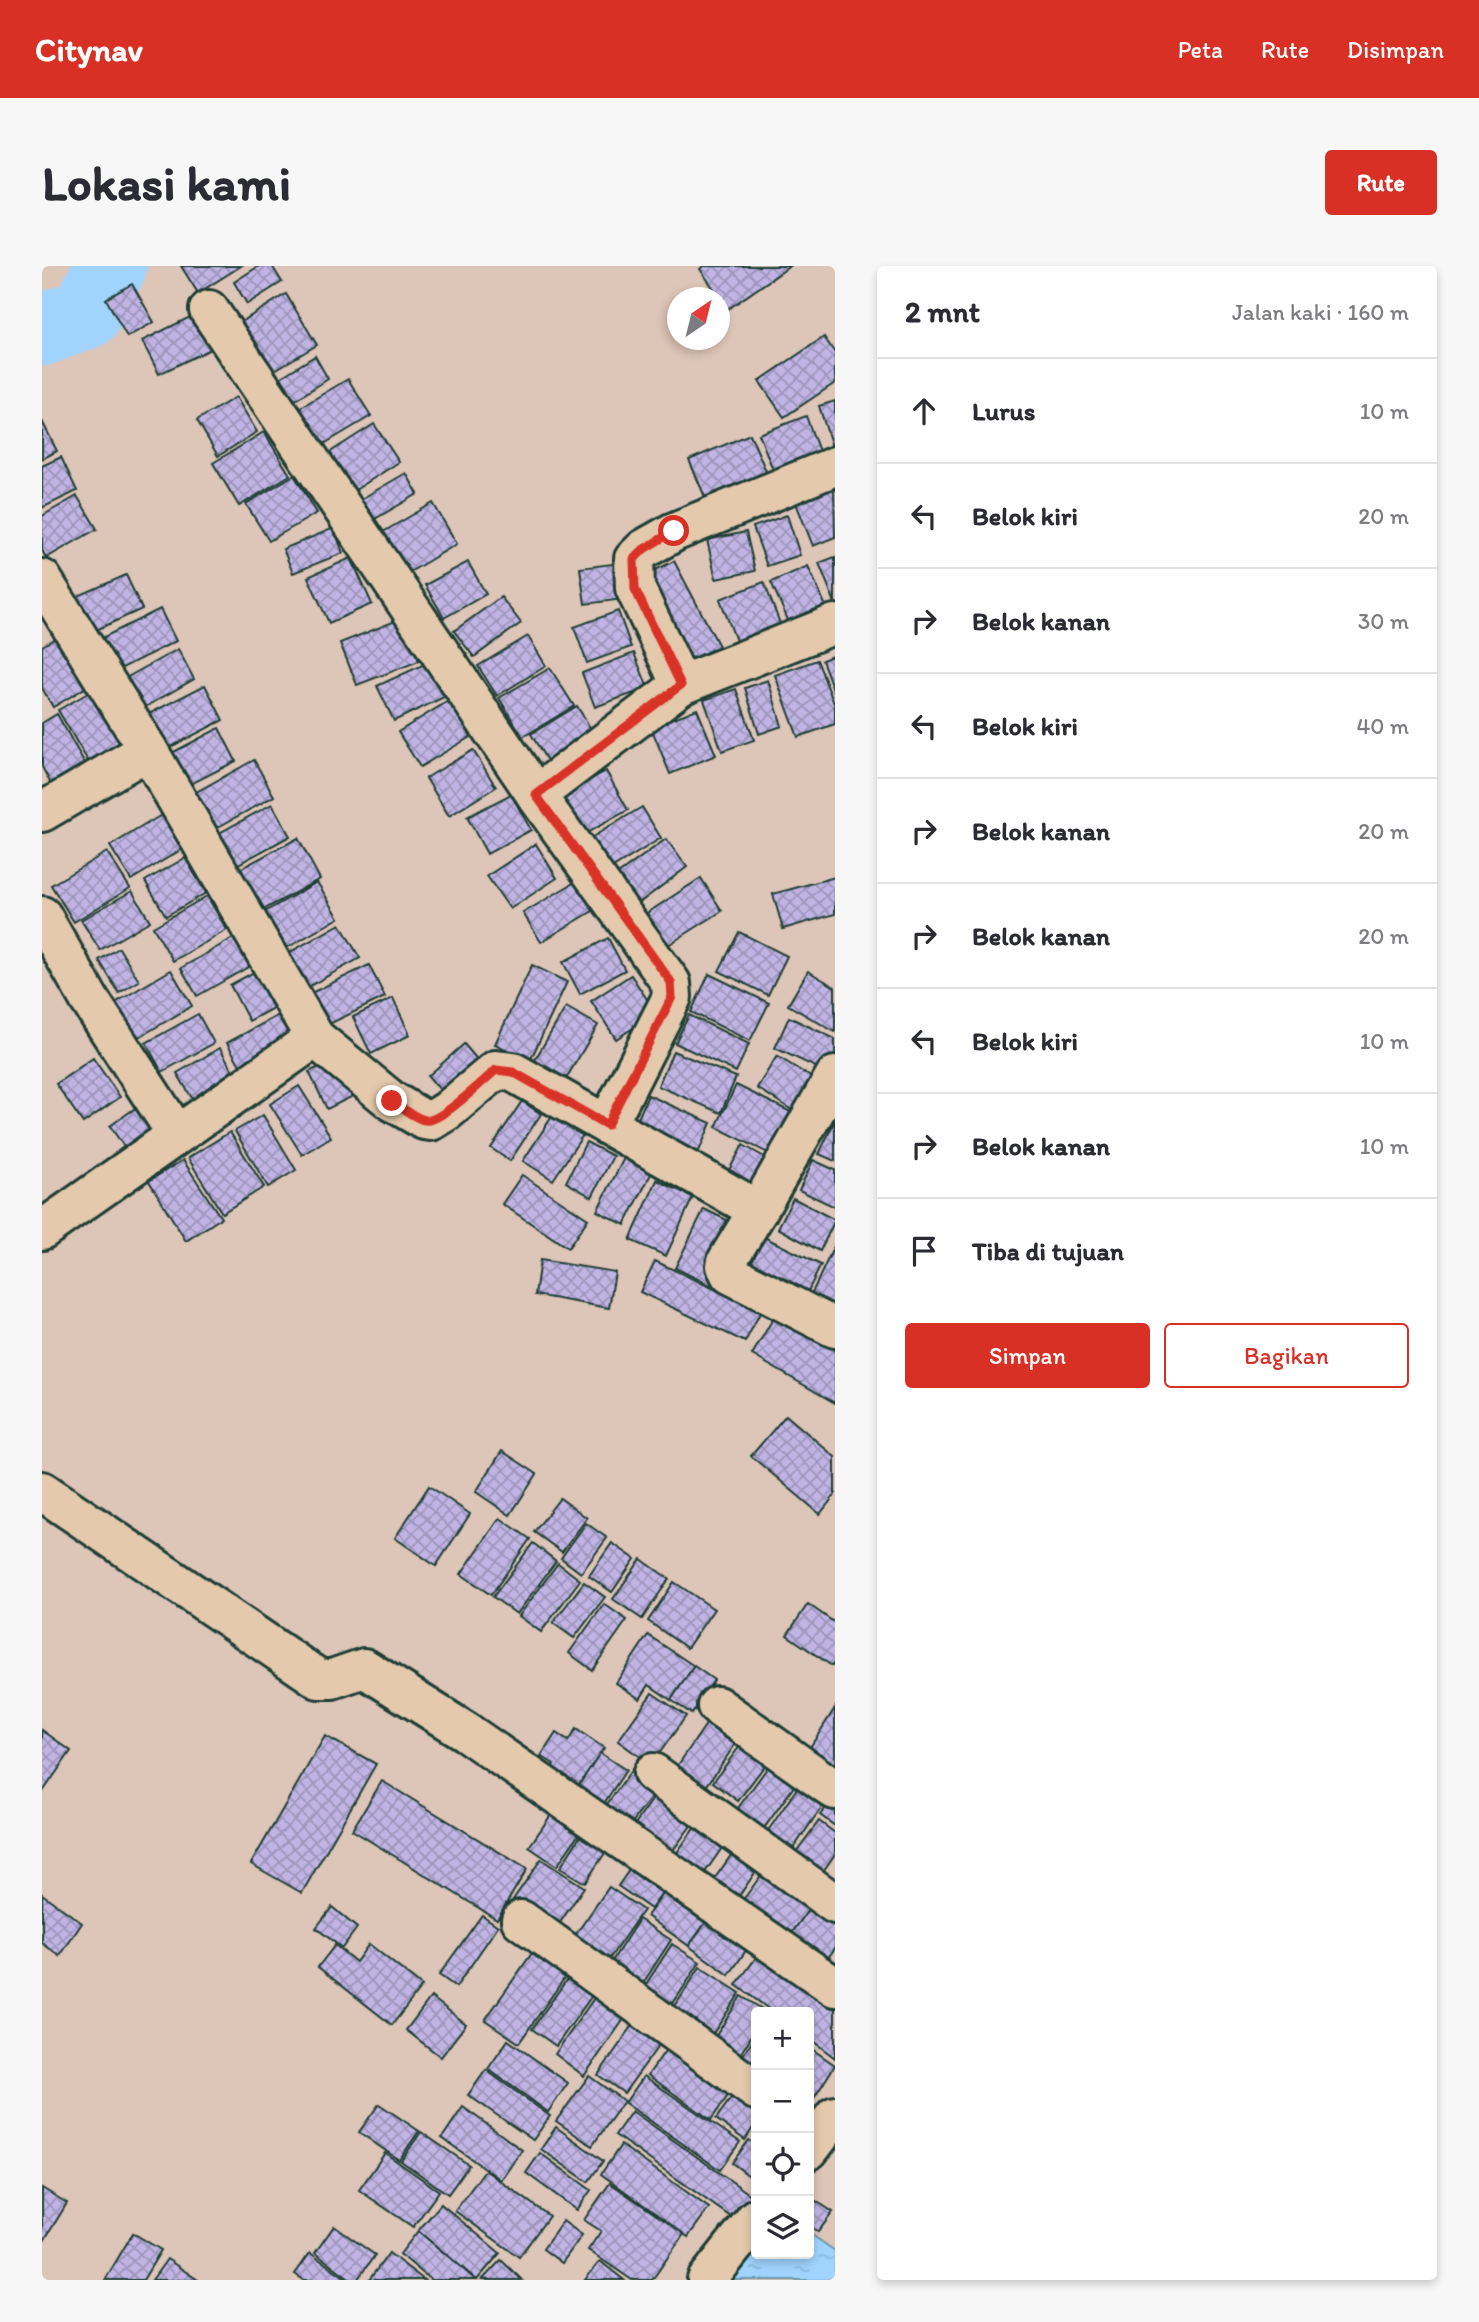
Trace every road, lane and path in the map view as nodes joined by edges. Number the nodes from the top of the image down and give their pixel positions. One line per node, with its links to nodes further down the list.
1 (209, 310): 7 (street)
2 (835, 466): 5 (street)
3 (48, 600): 6 (street)
4 (835, 625): 5 (street)
5 (681, 685): 7 (street)
6 (148, 750): 8 (street); 10 (street)
7 (536, 795): 12 (street)
8 (42, 812)
9 (42, 916): 13 (street)
10 (315, 1038): 12 (street); 13 (street)
11 (835, 1076): 14 (street)
12 (607, 1125): 14 (street)
13 (177, 1133): 15 (street)
14 (758, 1210): 16 (street)
15 (42, 1230)
16 (835, 1328)
17 (42, 1491): 23 (street)
18 (717, 1706): 20 (street)
19 (653, 1773): 21 (street)
20 (835, 1790)
21 (835, 1904)
22 (522, 1920): 24 (street)
23 (835, 1987)
24 (751, 2086)
25 (751, 2224): 26 (street)
26 (706, 2280)

